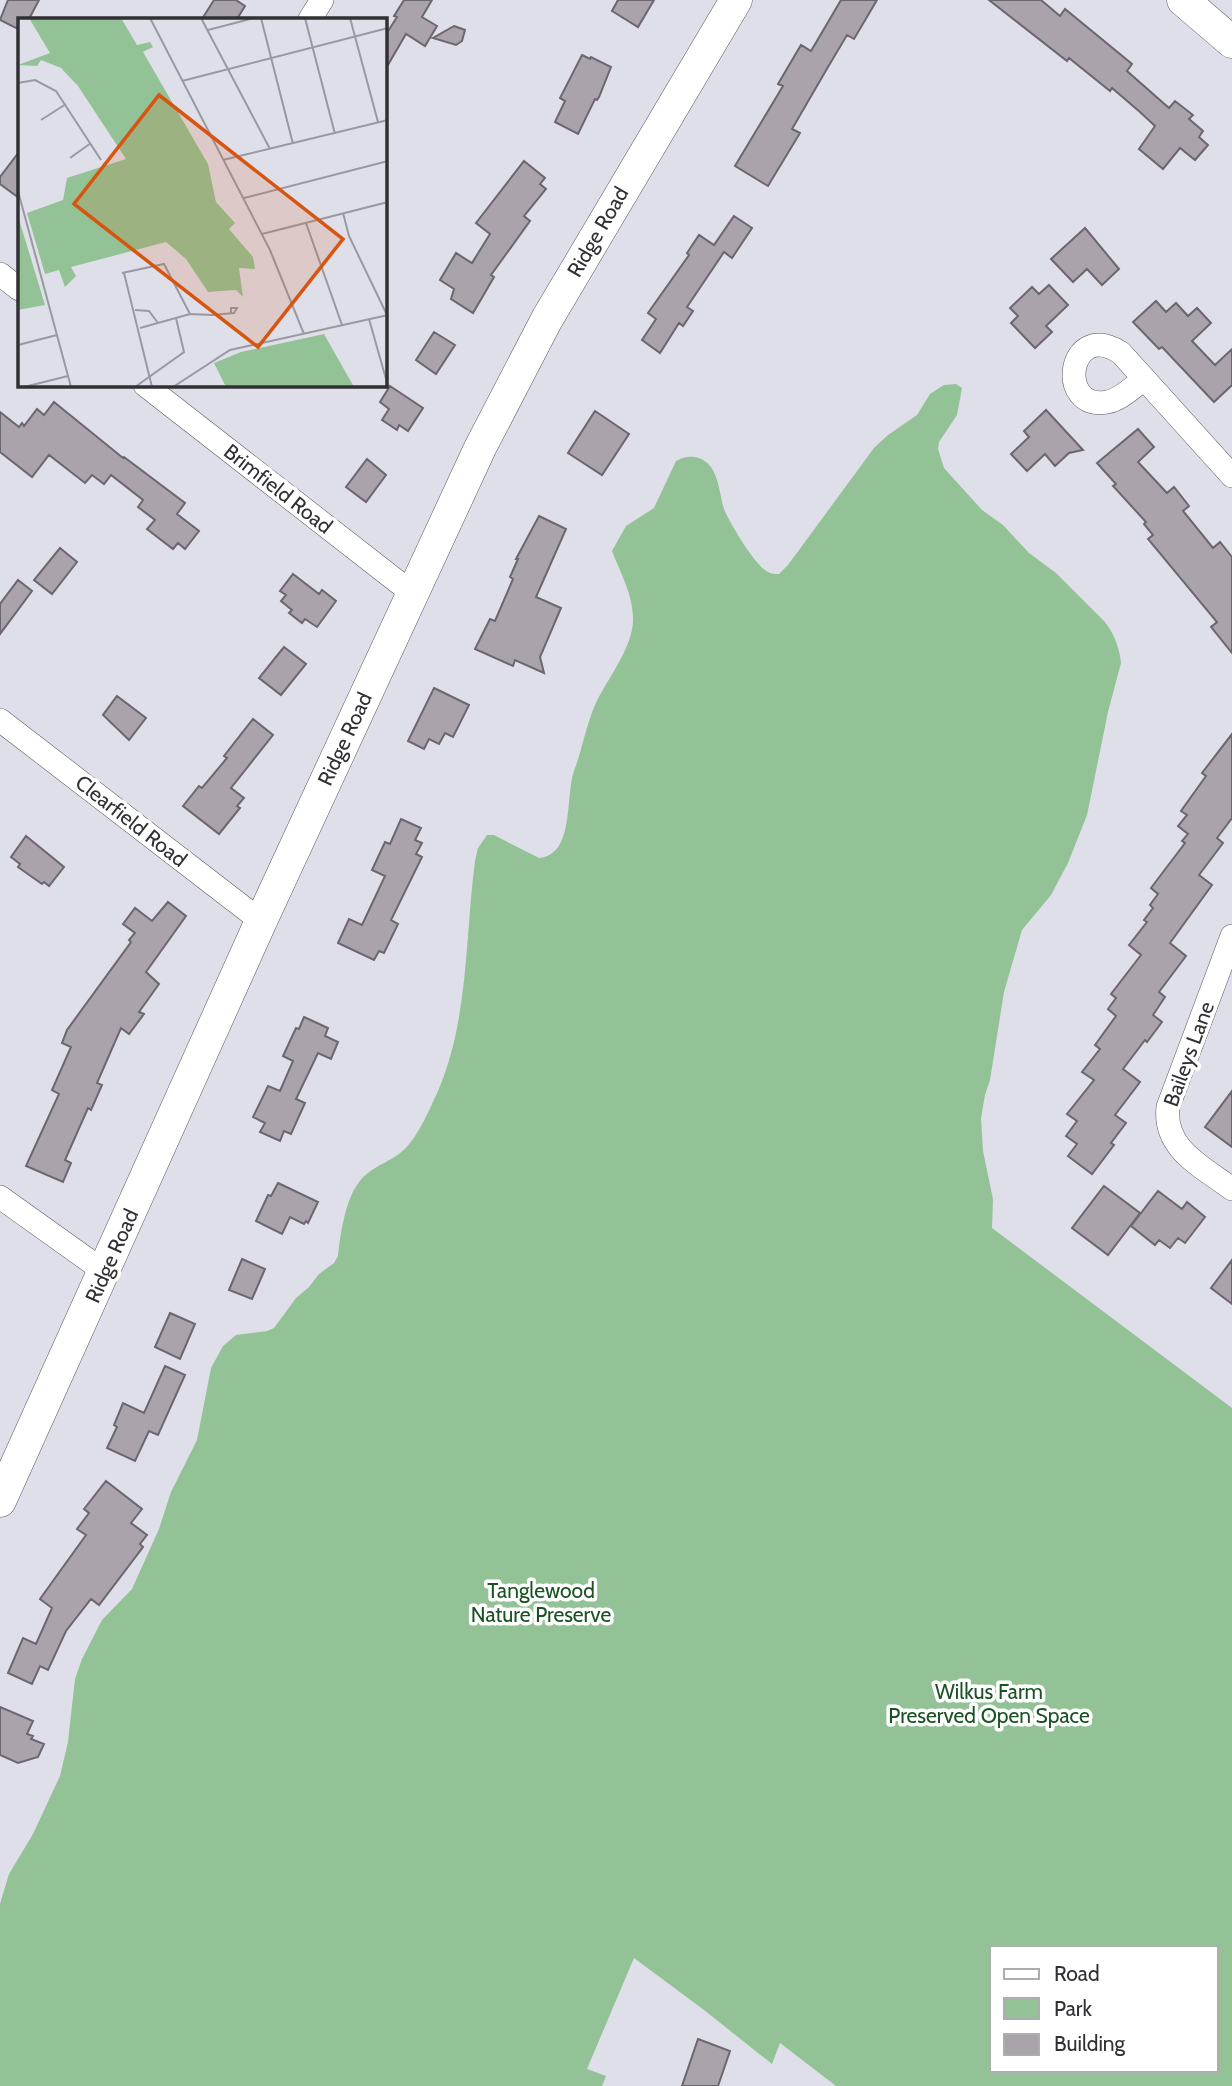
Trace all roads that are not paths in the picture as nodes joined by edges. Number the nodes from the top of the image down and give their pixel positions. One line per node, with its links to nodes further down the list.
1 (322, 0): 4 (street)
2 (736, 0): 11 (street, Ridge Road)
3 (1182, 0): 5 (street)
4 (311, 18)
5 (1232, 42)
6 (0, 274): 7 (street)
7 (18, 288)
8 (1144, 379): 10 (street)
9 (148, 387): 11 (street, Brimfield Road)
10 (1232, 476)
11 (412, 593): 13 (street, Ridge Road)
12 (0, 720): 13 (street, Clearfield Road)
13 (261, 921): 17 (street, Ridge Road)
14 (1232, 936): 15 (street, Baileys Lane)
15 (1232, 1189)
16 (0, 1197): 17 (street)
17 (104, 1272): 18 (street, Ridge Road)
18 (0, 1502)

